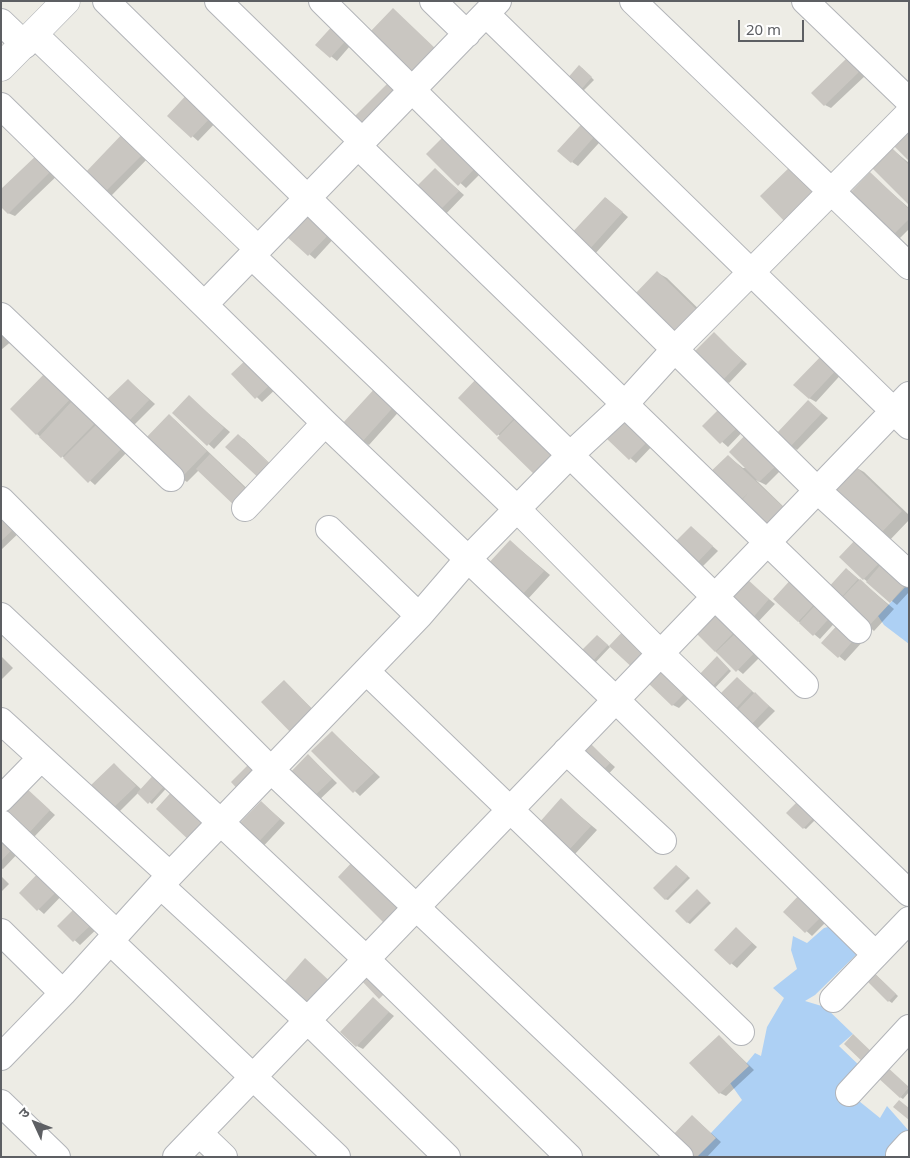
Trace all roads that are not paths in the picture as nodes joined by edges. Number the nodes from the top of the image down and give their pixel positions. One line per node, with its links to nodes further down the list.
1 (66, 1): 11 (street)
2 (106, 1): 19 (street)
3 (218, 1): 17 (street)
4 (322, 1): 13 (street)
5 (433, 1): 10 (street)
6 (633, 1): 18 (street)
7 (805, 1): 14 (street)
8 (492, 8): 10 (street); 22 (street)
9 (1, 22): 11 (street)
10 (467, 34): 13 (street)
11 (30, 40): 12 (street); 20 (street)
12 (1, 67)
13 (411, 91): 17 (street); 25 (street)
14 (909, 101)
15 (1, 106): 23 (street)
16 (909, 113): 18 (street)
17 (360, 144): 19 (street); 26 (street)
18 (832, 193): 21 (street); 22 (street)
19 (307, 198): 20 (street); 29 (street)
20 (255, 252): 23 (street); 34 (street)
21 (909, 266)
22 (751, 273): 25 (street); 27 (street)
23 (205, 304): 28 (street)
24 (1, 316): 30 (street)
25 (674, 350): 26 (street); 31 (street)
26 (624, 404): 29 (street); 36 (street)
27 (904, 410): 31 (street)
28 (325, 423): 33 (street); 37 (street)
29 (570, 455): 34 (street); 39 (street)
30 (171, 478)
31 (816, 490): 36 (street); 38 (street)
32 (1, 500): 50 (street)
33 (244, 508)
34 (517, 509): 37 (street); 43 (street)
35 (329, 529): 41 (street)
36 (766, 543): 39 (street); 42 (street)
37 (468, 559): 41 (street); 46 (street)
38 (909, 574)
39 (714, 597): 43 (street); 45 (street)
40 (1, 616): 53 (street)
41 (419, 616): 44 (street)
42 (858, 630)
43 (660, 653): 46 (street); 57 (street)
44 (366, 671): 50 (street); 52 (street)
45 (805, 684)
46 (616, 699): 48 (street); 62 (street)
47 (1, 721): 49 (street)
48 (566, 751): 52 (street); 55 (street)
49 (41, 758): 51 (street); 56 (street)
50 (271, 770): 53 (street); 58 (street)
51 (1, 799)
52 (509, 810): 58 (street); 68 (street)
53 (221, 822): 56 (street); 63 (street)
54 (1, 823): 61 (street)
55 (663, 841)
56 (165, 881): 61 (street); 66 (street)
57 (909, 892)
58 (416, 906): 63 (street); 80 (street)
59 (909, 920): 62 (street)
60 (1, 932): 64 (street)
61 (113, 937): 64 (street); 70 (street)
62 (875, 954): 65 (street)
63 (366, 959): 66 (street); 79 (street)
64 (63, 993): 69 (street)
65 (833, 999)
66 (307, 1020): 70 (street); 78 (street)
67 (909, 1028): 71 (street)
68 (741, 1032)
69 (3, 1052)
70 (253, 1077): 73 (street); 77 (street)
71 (849, 1092)
72 (1, 1103): 74 (street)
73 (199, 1133): 75 (street); 76 (street)
74 (58, 1157)
75 (176, 1157)
76 (224, 1157)
77 (337, 1157)
78 (447, 1157)
79 (569, 1157)
80 (680, 1157)

